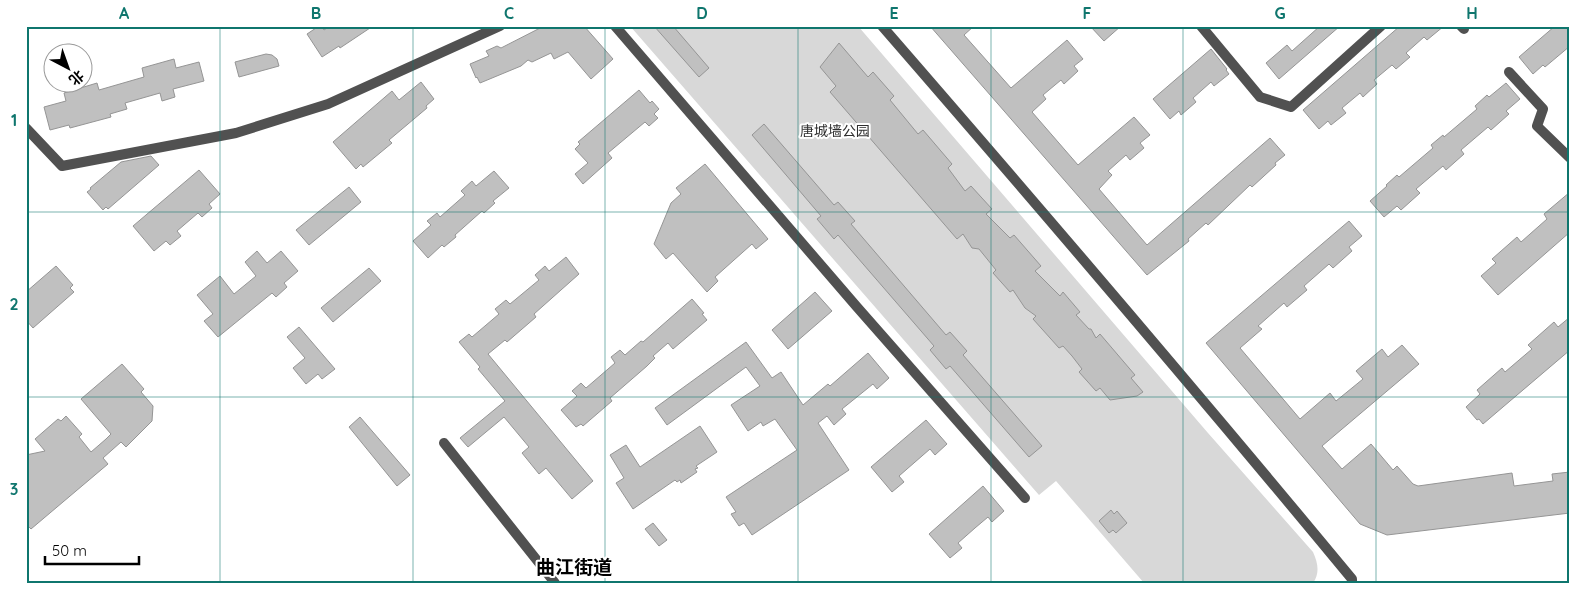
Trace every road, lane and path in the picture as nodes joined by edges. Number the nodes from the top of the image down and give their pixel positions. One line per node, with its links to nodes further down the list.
1 (500, 26): 7 (street)
2 (615, 26): 10 (street)
3 (882, 26): 12 (street)
4 (1201, 26): 5 (street)
5 (1381, 26)
6 (1509, 72): 8 (street)
7 (26, 128)
8 (1570, 158)
9 (444, 442): 11 (street)
10 (1024, 498)
11 (555, 583)
12 (1352, 583)

